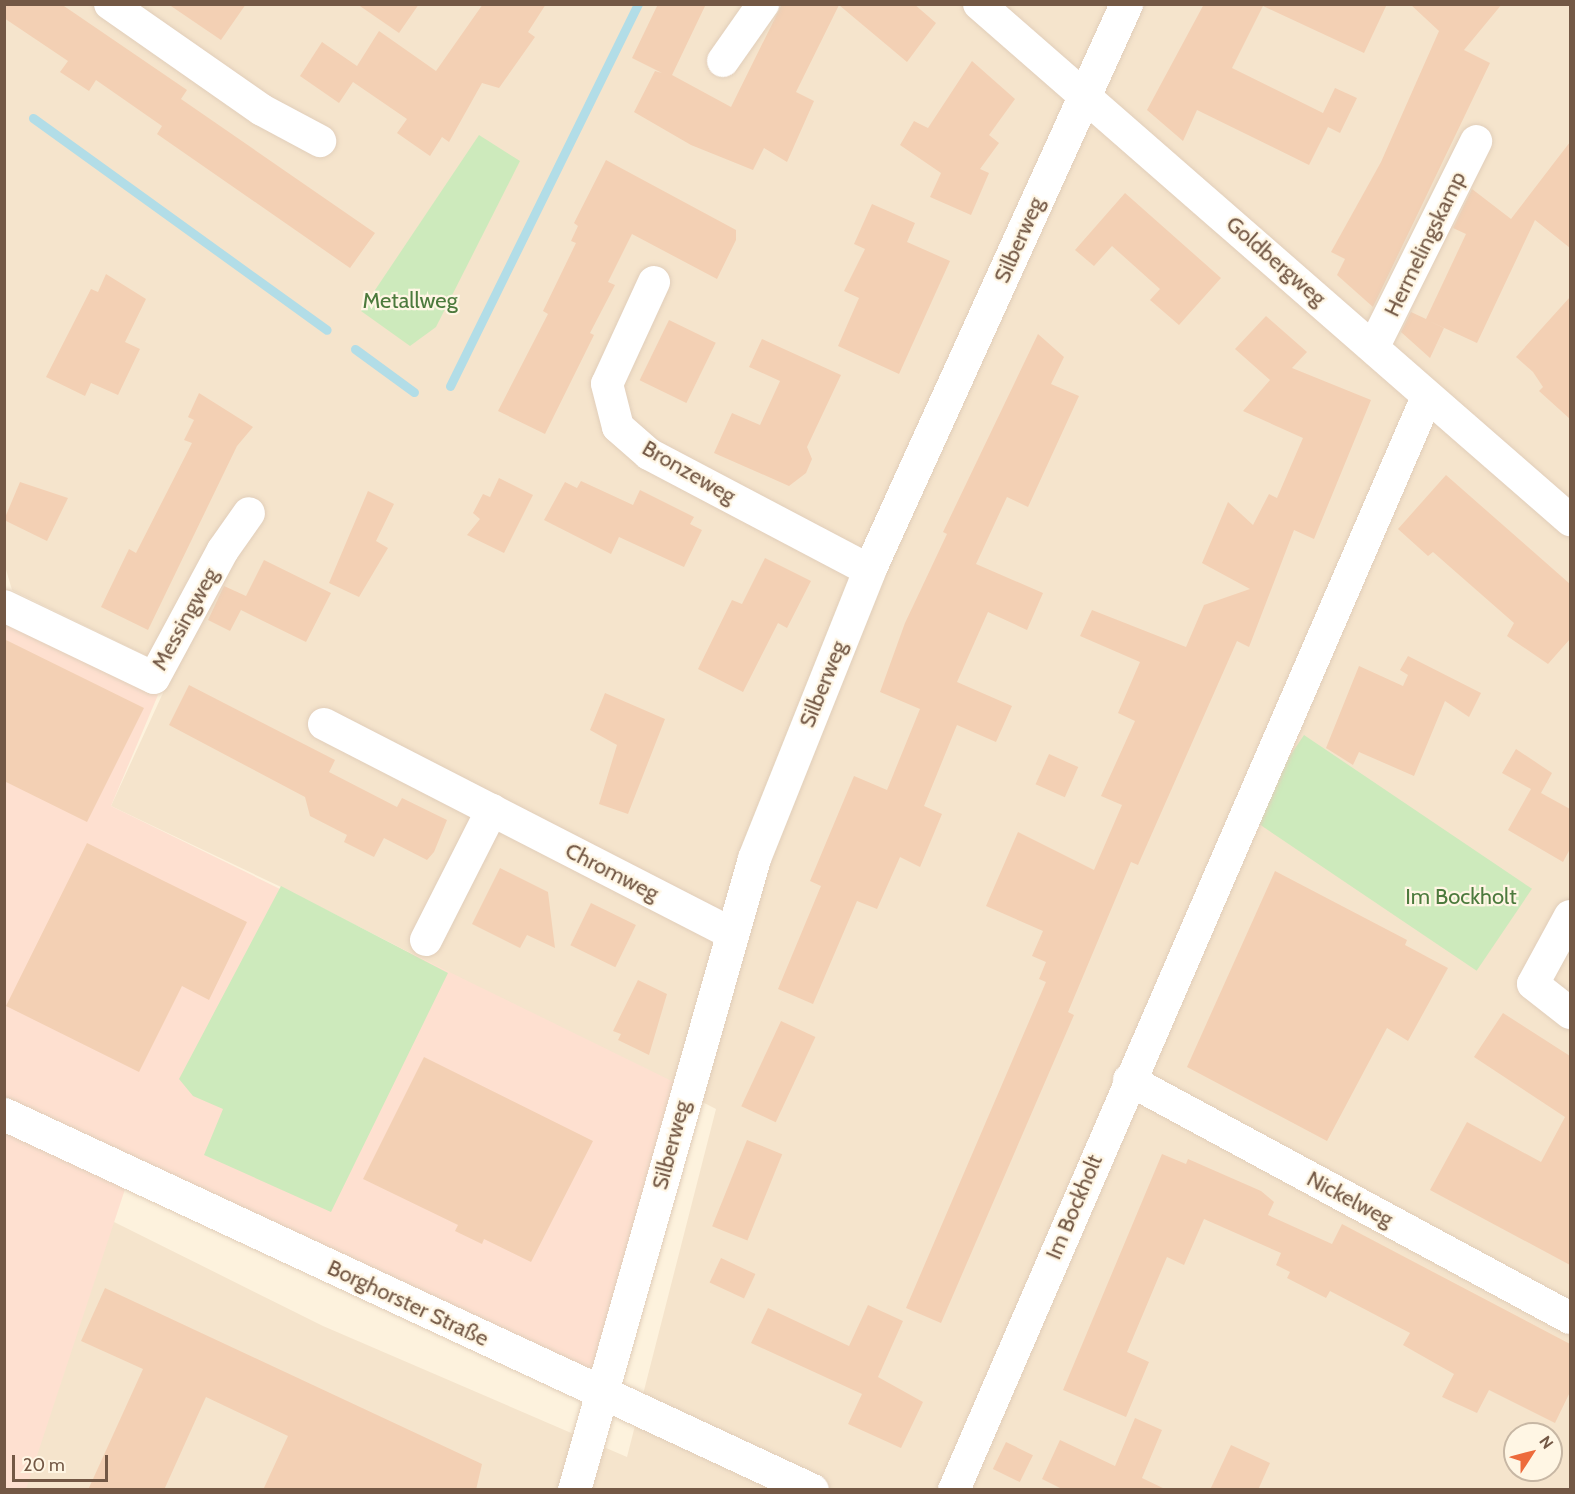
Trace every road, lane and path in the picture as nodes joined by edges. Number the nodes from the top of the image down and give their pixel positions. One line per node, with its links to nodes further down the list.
1 (110, 4): 7 (street)
2 (763, 4): 5 (street)
3 (979, 4): 6 (street, Goldbergweg)
4 (1126, 4): 6 (street, Silberweg)
5 (723, 61)
6 (1085, 94): 10 (street, Goldbergweg); 14 (street, Silberweg)
7 (321, 141)
8 (1476, 141): 10 (street, Hermelingskamp)
9 (654, 282): 14 (street, Bronzeweg)
10 (1374, 346): 11 (street, Goldbergweg)
11 (1428, 397): 13 (street, Goldbergweg); 22 (street, Im Bockholt)
12 (249, 513): 15 (street, Messingweg)
13 (1570, 520)
14 (868, 570): 19 (street, Silberweg)
15 (4, 606)
16 (324, 724): 17 (street, Chromweg)
17 (492, 810): 19 (street, Chromweg); 20 (street)
18 (1570, 916): 21 (street)
19 (732, 934): 25 (street, Silberweg)
20 (426, 940)
21 (1570, 1013)
22 (1129, 1080): 24 (street, Nickelweg); 28 (street, Im Bockholt)
23 (4, 1114): 25 (street, Borghorster Straße)
24 (1570, 1318)
25 (601, 1394): 26 (street, Silberweg); 27 (street, Borghorster Straße)
26 (574, 1490)
27 (812, 1490)
28 (954, 1490)

